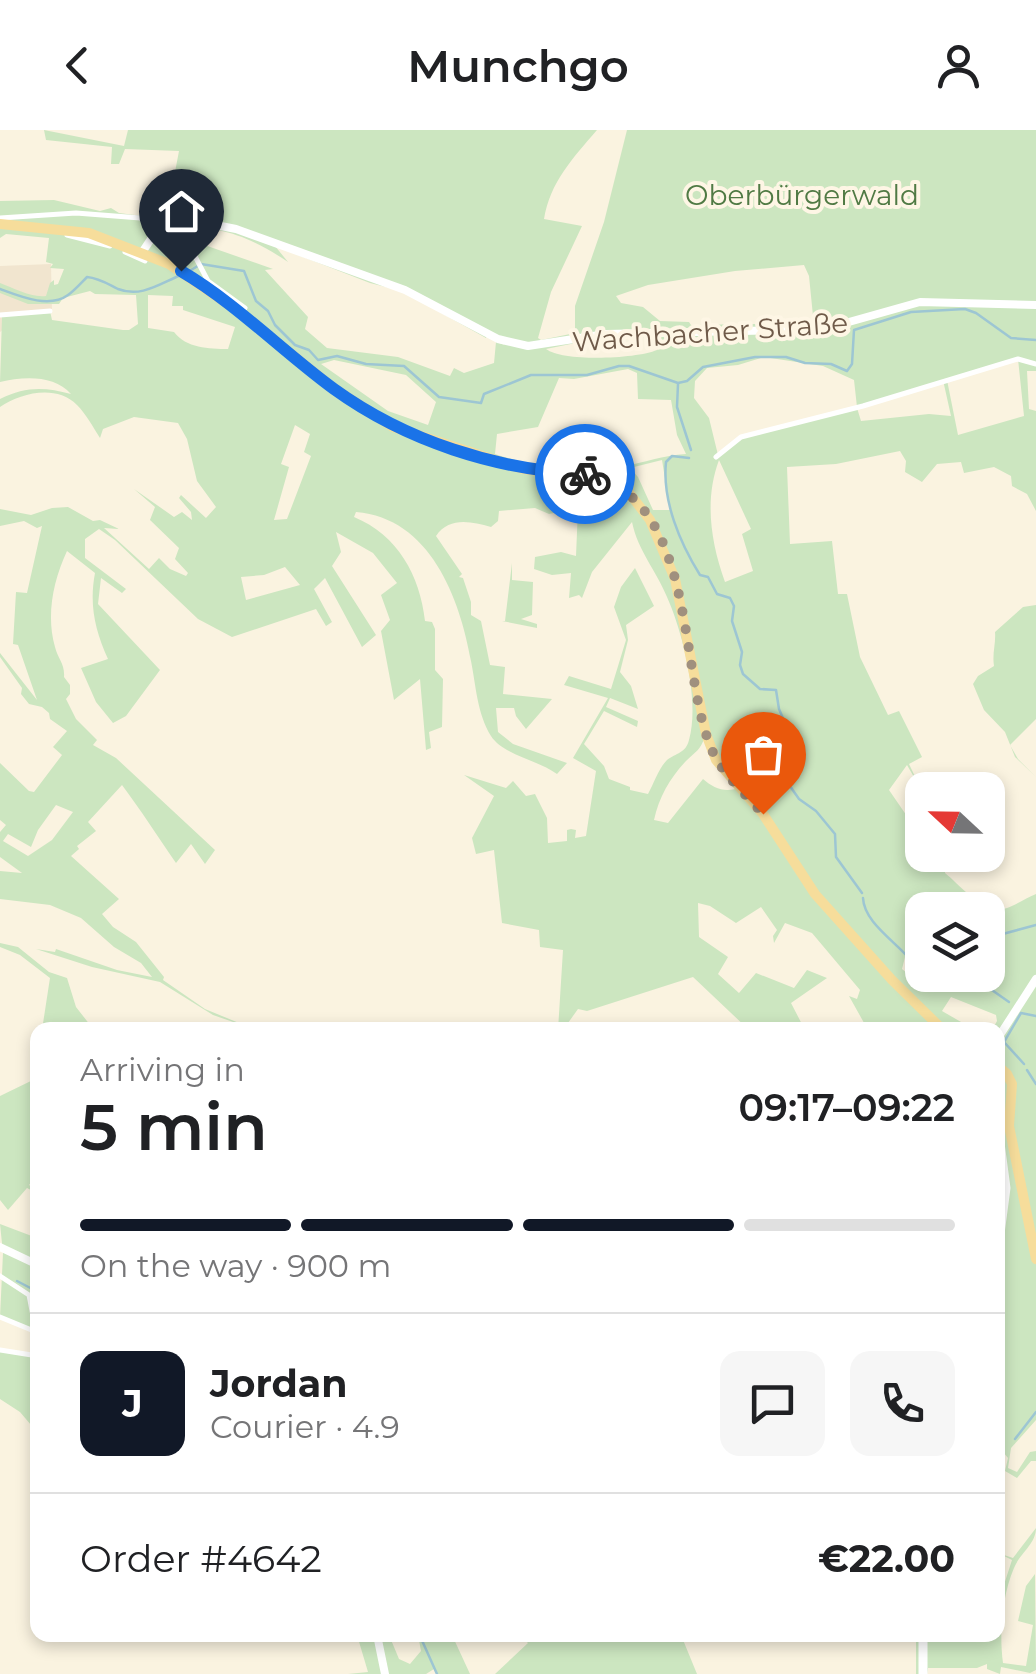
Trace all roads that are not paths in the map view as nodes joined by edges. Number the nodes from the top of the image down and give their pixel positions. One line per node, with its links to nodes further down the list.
1 (0, 220): 2 (street); 4 (main road)
2 (172, 225): 4 (street); 5 (street, Wachbacher Straße); 7 (street)
3 (0, 232): 4 (street)
4 (144, 256): 7 (main road)
5 (1036, 306)
6 (50, 311): 8 (street)
7 (242, 313): 12 (main road)
8 (0, 314)
9 (1036, 364): 10 (street)
10 (716, 456)
11 (1036, 979): 13 (street)
12 (935, 1022)
13 (1005, 1027)
14 (1005, 1072): 16 (main road)
15 (0, 1247): 17 (street)
16 (1036, 1259)
17 (30, 1262)
18 (0, 1276): 19 (street)
19 (30, 1302)
20 (0, 1318): 21 (street)
21 (30, 1330)
22 (0, 1350): 23 (street)
23 (30, 1355)
24 (378, 1642): 26 (street)
25 (922, 1642): 27 (main road)
26 (385, 1674)
27 (923, 1674)

